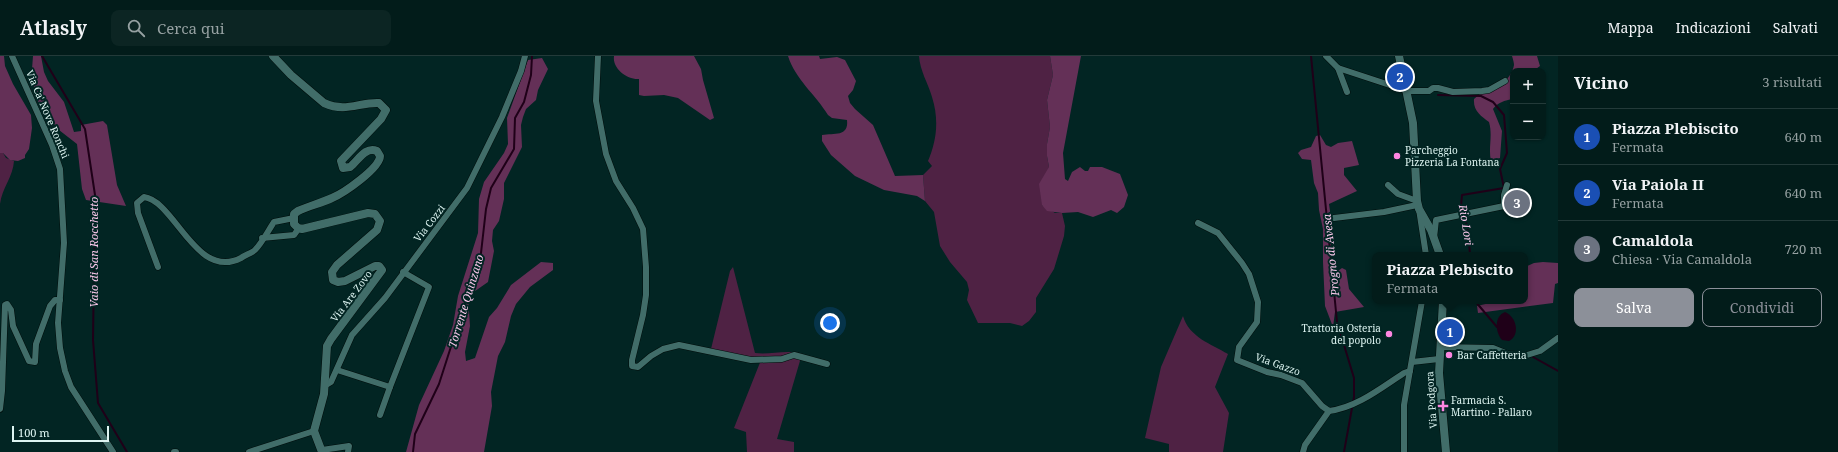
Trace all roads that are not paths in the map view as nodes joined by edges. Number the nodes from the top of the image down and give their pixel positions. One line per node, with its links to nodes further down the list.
1 (12, 56): 24 (street, Via Ca' Nove Ronchi)
2 (272, 56): 14 (street)
3 (525, 56): 23 (street, Via Cozzi)
4 (598, 56): 31 (street)
5 (1326, 56): 7 (street)
6 (1399, 56): 9 (street)
7 (1338, 68): 9 (street); 10 (street)
8 (1505, 82): 9 (street)
9 (1408, 91): 13 (street)
10 (1347, 92)
11 (1506, 185): 19 (street)
12 (1388, 186): 13 (street)
13 (1418, 205): 15 (street); 19 (street); 20 (street)
14 (294, 218): 17 (street); 18 (street)
15 (1334, 218)
16 (1198, 223): 37 (street, Via Gazzo)
17 (299, 228): 18 (street, Via Are Zovo); 34 (street, Via Are Zovo)
18 (262, 238): 22 (street)
19 (1434, 238): 21 (street)
20 (1426, 252)
21 (1439, 252)
22 (158, 267)
23 (403, 272): 32 (street, Via Cozzi); 35 (street)
24 (60, 300): 36 (street); 41 (street, Via Ca' Nove Ronchi)
25 (1422, 304): 30 (street)
26 (1443, 304): 28 (street, Via Podgora)
27 (1558, 338): 28 (street)
28 (1440, 347): 29 (street, Via Podgora)
29 (1439, 359): 30 (street); 46 (street, Via Podgora)
30 (1412, 362): 33 (street)
31 (827, 364)
32 (337, 370): 34 (street, Via Cozzi); 35 (street)
33 (1410, 371): 37 (street); 45 (street)
34 (326, 385): 39 (street)
35 (390, 387): 38 (street)
36 (0, 409)
37 (1329, 411): 44 (street)
38 (380, 415)
39 (314, 431): 40 (street); 42 (street)
40 (322, 451): 43 (street)
41 (113, 452)
42 (249, 452)
43 (348, 452)
44 (1303, 452)
45 (1404, 452)
46 (1446, 452)

